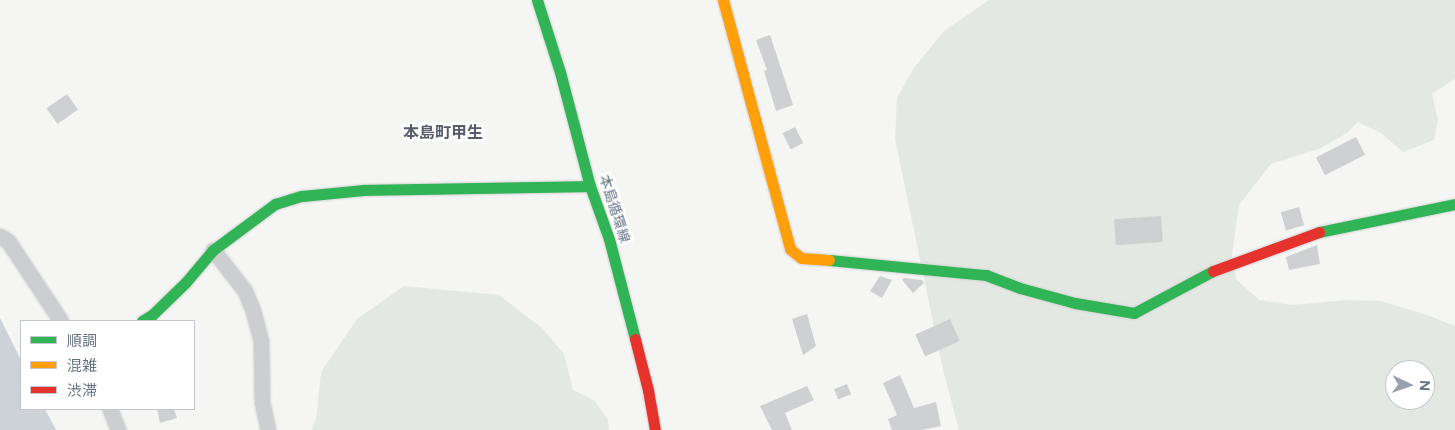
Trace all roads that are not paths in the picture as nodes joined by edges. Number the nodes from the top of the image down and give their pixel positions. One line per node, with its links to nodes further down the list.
1 (536, 0): 3 (street, 本島循環線)
2 (723, 0): 4 (street)
3 (590, 186): 6 (street); 12 (street, 本島循環線)
4 (1455, 204)
5 (0, 236): 7 (street)
6 (213, 250): 8 (street); 11 (street)
7 (60, 320)
8 (144, 320)
9 (110, 410): 10 (street)
10 (118, 430)
11 (268, 430)
12 (655, 430)

